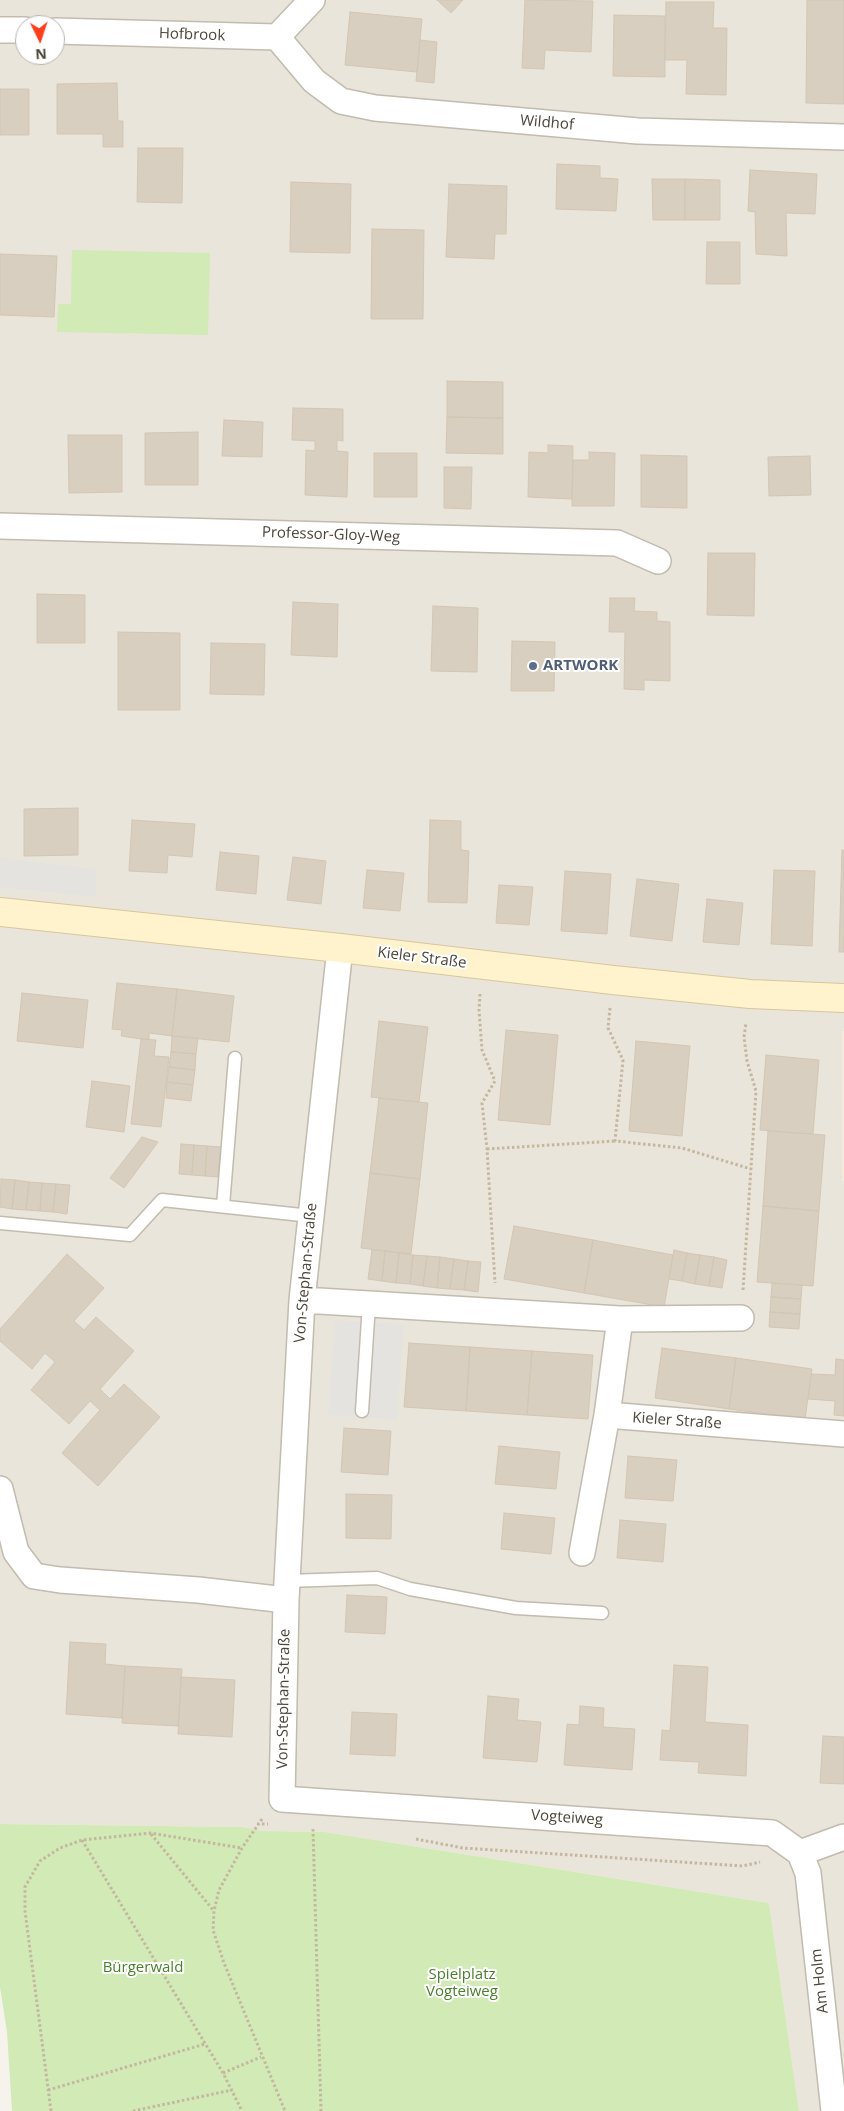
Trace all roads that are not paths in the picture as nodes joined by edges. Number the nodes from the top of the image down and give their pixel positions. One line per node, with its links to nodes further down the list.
1 (312, 0): 5 (street)
2 (0, 30): 3 (street)
3 (15, 30)
4 (65, 31): 5 (street, Hofbrook)
5 (277, 37): 6 (street, Wildhof)
6 (844, 137)
7 (0, 526): 8 (street, Professor-Gloy-Weg)
8 (658, 561)
9 (0, 912): 10 (main road, Kieler Straße)
10 (340, 948): 11 (main road, Kieler Straße); 14 (street, Von-Stephan-Straße)
11 (844, 998)
12 (235, 1058): 13 (lane)
13 (223, 1206): 14 (lane); 15 (lane)
14 (311, 1216): 16 (street, Von-Stephan-Straße)
15 (0, 1223)
16 (302, 1300): 17 (street); 25 (street, Von-Stephan-Straße)
17 (369, 1304): 19 (street); 20 (lane)
18 (741, 1318): 19 (street)
19 (620, 1319): 21 (street)
20 (362, 1411)
21 (607, 1415): 22 (street, Kieler Straße); 24 (street)
22 (844, 1434)
23 (0, 1489): 25 (street)
24 (582, 1553)
25 (286, 1590): 26 (lane); 27 (street, Von-Stephan-Straße)
26 (602, 1613)
27 (282, 1799): 29 (street, Vogteiweg)
28 (844, 1837): 29 (street)
29 (800, 1853): 30 (street, Am Holm)
30 (834, 2111)

